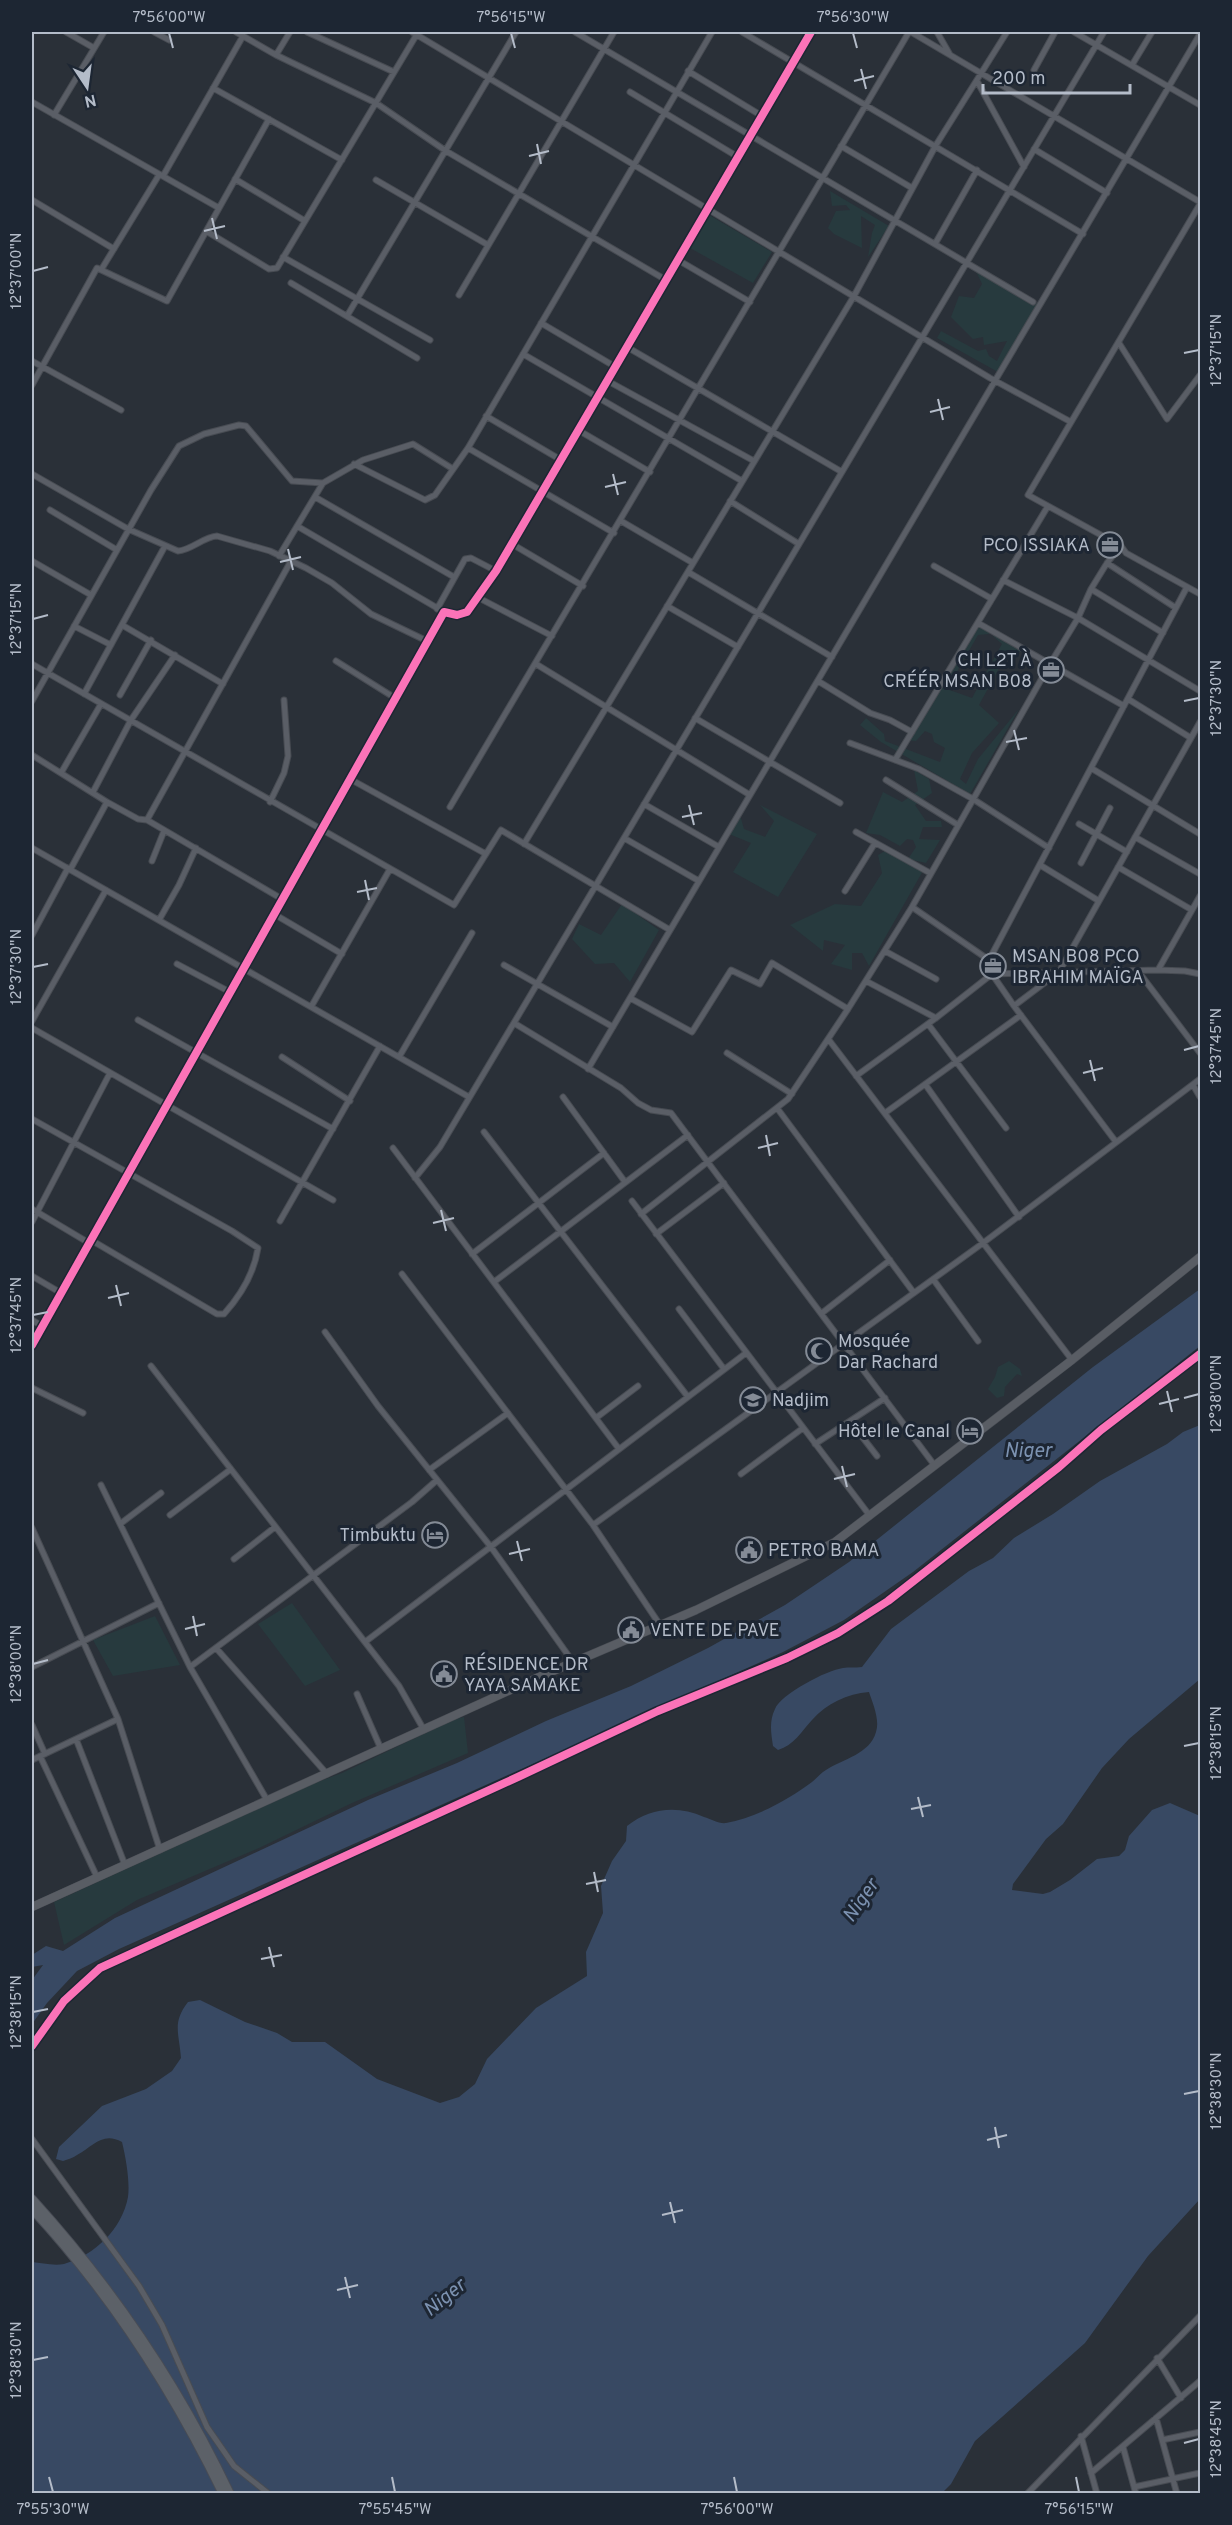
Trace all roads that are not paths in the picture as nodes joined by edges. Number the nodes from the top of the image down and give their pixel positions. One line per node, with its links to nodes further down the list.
1 (66, 32): 25 (street)
2 (104, 32): 25 (street)
3 (154, 32): 23 (street)
4 (236, 32): 22 (street)
5 (290, 32): 28 (street)
6 (307, 32): 33 (street)
7 (516, 32): 35 (street)
8 (575, 32): 26 (street)
9 (614, 32): 26 (street)
10 (712, 32): 32 (street)
11 (742, 32): 29 (street)
12 (811, 32): 29 (street)
13 (910, 32): 27 (street); 43 (street)
14 (937, 32): 27 (street)
15 (1007, 32): 34 (street)
16 (1055, 32): 31 (street)
17 (1074, 32): 24 (street)
18 (1104, 32): 24 (street)
19 (1152, 32): 30 (street)
20 (415, 33): 33 (street); 35 (street)
21 (1200, 34): 37 (street)
22 (243, 36): 28 (street); 38 (street)
23 (169, 40)
24 (1096, 45): 30 (street); 48 (street)
25 (94, 48): 46 (street)
26 (604, 48): 40 (street); 50 (street)
27 (950, 54): 34 (street)
28 (276, 55): 42 (street)
29 (794, 62): 43 (street); 47 (street)
30 (1132, 65): 37 (street)
31 (1034, 70)
32 (688, 71): 40 (street); 47 (street)
33 (394, 72): 42 (street)
34 (982, 73): 36 (street); 48 (street)
35 (489, 77): 50 (street); 55 (street)
36 (977, 81): 52 (street); 60 (street)
37 (1169, 87): 44 (street); 57 (street)
38 (213, 88): 49 (street); 62 (street)
39 (630, 92): 45 (street)
40 (676, 92): 45 (street); 51 (street)
41 (32, 102): 46 (street)
42 (376, 103): 55 (street); 58 (street)
43 (866, 104): 52 (street); 53 (street)
44 (1200, 105)
45 (664, 113): 56 (street); 59 (street)
46 (54, 115): 62 (street)
47 (762, 116): 51 (street)
48 (1054, 116): 54 (street); 57 (street)
49 (268, 119): 58 (street); 64 (street)
50 (561, 121): 59 (street); 69 (street)
51 (751, 135): 56 (street); 63 (street)
52 (936, 145): 61 (street); 66 (street)
53 (841, 146): 63 (street); 66 (street)
54 (1034, 150): 60 (street); 68 (street)
55 (446, 151): 69 (street); 71 (street)
56 (738, 157): 74 (street)
57 (1127, 159): 68 (street); 72 (street)
58 (342, 160): 76 (street)
59 (634, 165): 74 (street); 79 (street)
60 (1024, 167): 67 (street)
61 (977, 170): 67 (street); 80 (street)
62 (161, 176): 73 (street); 82 (street)
63 (823, 178): 75 (street); 83 (street)
64 (235, 179): 73 (street); 76 (street)
65 (376, 180): 71 (street)
66 (912, 188): 75 (street)
67 (1010, 189): 78 (street); 86 (street)
68 (1107, 193): 78 (street)
69 (518, 194): 79 (street); 81 (street)
70 (32, 200): 82 (street)
71 (415, 203): 81 (street); 92 (street)
72 (1200, 203): 99 (street)
73 (219, 208): 77 (street)
74 (708, 209): 83 (street); 85 (street)
75 (894, 220): 80 (street); 91 (street)
76 (305, 221): 84 (street)
77 (206, 231): 84 (street); 87 (street)
78 (1083, 234): 108 (street)
79 (592, 237): 88 (street); 96 (street)
80 (935, 244): 86 (street)
81 (488, 245): 90 (street)
82 (114, 249): 87 (street)
83 (779, 252): 91 (street); 93 (street)
84 (283, 257): 92 (street)
85 (678, 260): 88 (street); 93 (street)
86 (966, 263): 94 (street); 97 (street)
87 (101, 270): 105 (street)
88 (666, 280): 100 (street)
89 (291, 283): 95 (street)
90 (459, 295)
91 (854, 296): 97 (street); 117 (street)
92 (357, 299): 95 (street); 98 (street)
93 (750, 302): 110 (street)
94 (1033, 302)
95 (347, 316): 102 (street)
96 (541, 322): 101 (street); 104 (street)
97 (923, 336): 108 (street); 125 (street)
98 (430, 340)
99 (1119, 343): 106 (street); 115 (street)
100 (627, 346): 104 (street); 110 (street)
101 (523, 354): 111 (street); 113 (street)
102 (417, 358)
103 (32, 361): 105 (street)
104 (614, 366): 107 (street)
105 (42, 367): 109 (street); 112 (street)
106 (1200, 375)
107 (606, 380): 111 (street); 114 (street)
108 (996, 381): 115 (street); 176 (street)
109 (32, 385)
110 (699, 388): 114 (street); 117 (street)
111 (598, 397): 116 (street); 118 (street)
112 (121, 411)
113 (486, 417): 119 (street); 120 (street)
114 (680, 420): 118 (street); 121 (street)
115 (1071, 422): 132 (street)
116 (578, 430): 120 (street); 124 (street)
117 (772, 431): 121 (street); 125 (street)
118 (669, 439): 124 (street); 127 (street)
119 (468, 448): 123 (street); 129 (street)
120 (561, 460): 129 (street)
121 (754, 461): 127 (street)
122 (354, 464): 123 (street); 123 (street); 128 (street)
123 (453, 469)
124 (650, 472): 134 (street)
125 (842, 472): 139 (street)
126 (32, 474): 136 (street)
127 (742, 481): 131 (street)
128 (323, 483): 130 (street); 136 (street)
129 (542, 492): 137 (street); 138 (street)
130 (315, 497): 135 (street); 151 (street)
131 (730, 501): 139 (street); 146 (street)
132 (1048, 506): 141 (street); 152 (street)
133 (50, 510): 142 (street)
134 (621, 520): 137 (street); 146 (street)
135 (297, 526): 143 (street); 162 (street)
136 (128, 529): 140 (street); 142 (street)
137 (614, 533): 153 (street)
138 (512, 544): 149 (street); 153 (street)
139 (799, 544): 164 (street)
140 (165, 546): 143 (street); 167 (street)
141 (1121, 546): 147 (street); 154 (street)
142 (117, 550): 157 (street)
143 (279, 556): 145 (street)
144 (32, 561): 157 (street)
145 (291, 561): 172 (street); 184 (street)
146 (693, 563): 150 (street)
147 (1107, 563): 155 (street); 161 (street)
148 (934, 566): 159 (street)
149 (496, 571): 151 (street); 158 (street)
150 (688, 572): 160 (street); 164 (street)
151 (454, 577): 162 (street)
152 (1004, 580): 159 (street); 165 (street)
153 (583, 586): 170 (street)
154 (1187, 587): 156 (street); 161 (street)
155 (1091, 589): 165 (street); 169 (street)
156 (1200, 594)
157 (91, 595): 168 (street)
158 (479, 598): 163 (street); 170 (street)
159 (992, 599): 166 (street)
160 (667, 606): 174 (street); 194 (street)
161 (1176, 608): 169 (street)
162 (437, 609): 163 (street)
163 (444, 612): 172 (street)
164 (758, 613): 174 (street); 176 (street)
165 (1078, 618): 178 (street); 181 (street)
166 (978, 623): 181 (street); 198 (street)
167 (122, 625): 171 (street); 173 (street)
168 (74, 626): 173 (street); 182 (street)
169 (1163, 633): 178 (street)
170 (552, 636): 180 (street)
171 (151, 640): 175 (street); 187 (street)
172 (427, 641): 188 (street)
173 (111, 645): 186 (street)
174 (738, 647): 195 (street)
175 (176, 655): 184 (street); 196 (street)
176 (832, 657): 183 (street)
177 (336, 661): 188 (street)
178 (1148, 661): 185 (street); 190 (street)
179 (32, 664): 182 (street)
180 (536, 664): 194 (street); 217 (street)
181 (1050, 664): 193 (street); 212 (street)
182 (48, 673): 186 (street); 189 (street)
183 (818, 681): 198 (street); 205 (street)
184 (223, 684): 202 (street)
185 (1200, 692)
186 (84, 694): 192 (street)
187 (120, 695)
188 (395, 698): 208 (street)
189 (32, 699)
190 (1128, 699): 193 (street); 199 (street)
191 (284, 700): 214 (street)
192 (101, 704): 196 (street); 207 (street)
193 (1124, 706): 206 (street)
194 (606, 707): 201 (street); 231 (street)
195 (696, 718): 201 (street); 205 (street)
196 (131, 720): 202 (street); 210 (street)
197 (1200, 722): 199 (street)
198 (912, 732): 204 (street)
199 (1191, 738): 218 (street)
200 (850, 743): 204 (street)
201 (676, 750): 211 (street); 216 (street)
202 (184, 752): 214 (street); 220 (street)
203 (32, 755): 207 (street)
204 (895, 760): 212 (street)
205 (769, 762): 211 (street); 215 (street)
206 (1091, 768): 218 (street); 235 (street)
207 (61, 773): 210 (street)
208 (350, 778): 224 (street); 237 (street)
209 (886, 780): 222 (street)
210 (93, 792): 213 (street)
211 (750, 795): 232 (street)
212 (973, 799): 222 (street); 235 (street)
213 (107, 802): 220 (street); 242 (street)
214 (270, 802): 224 (street)
215 (840, 803)
216 (645, 804): 229 (street); 232 (street)
217 (450, 807)
218 (1152, 807): 226 (street); 228 (street)
219 (1110, 808): 227 (street)
220 (147, 820): 223 (street)
221 (1078, 824): 227 (street)
222 (958, 825): 244 (street)
223 (164, 831): 234 (street); 238 (street)
224 (321, 831): 243 (street); 251 (street)
225 (856, 832): 230 (street)
226 (1200, 834)
227 (1097, 835): 236 (street); 239 (street)
228 (1135, 837): 236 (street); 245 (street)
229 (624, 838): 246 (street); 247 (street)
230 (875, 843): 244 (street); 249 (street)
231 (524, 844): 237 (street); 247 (street)
232 (719, 847): 246 (street)
233 (32, 848): 242 (street)
234 (196, 848): 251 (street); 256 (street)
235 (1049, 848): 240 (street)
236 (1127, 852): 241 (street)
237 (486, 854): 243 (street)
238 (152, 861)
239 (1082, 863)
240 (1040, 865): 252 (street); 262 (street)
241 (1118, 867): 252 (street); 254 (street)
242 (69, 869): 248 (street); 259 (street)
243 (390, 869): 261 (street)
244 (930, 873): 253 (street)
245 (1200, 874)
246 (699, 881): 257 (street)
247 (595, 886): 257 (street); 273 (street)
248 (106, 890): 256 (street); 282 (street)
249 (845, 891)
250 (1200, 896): 254 (street)
251 (282, 899): 255 (street)
252 (1099, 902): 268 (street)
253 (912, 907): 260 (street); 262 (street)
254 (1196, 907): 266 (street)
255 (274, 914): 261 (street); 265 (street)
256 (159, 920): 265 (street)
257 (670, 930): 275 (street)
258 (472, 933): 293 (street)
259 (32, 935)
260 (885, 951): 271 (street); 272 (street)
261 (342, 954): 277 (street)
262 (989, 960): 269 (street)
263 (177, 964): 274 (street)
264 (504, 965): 273 (street)
265 (243, 968): 274 (street); 277 (street)
266 (1158, 970): 267 (street); 270 (street)
267 (1138, 971): 268 (street); 291 (street)
268 (1059, 972): 269 (street); 276 (street)
269 (992, 974): 276 (street); 280 (street)
270 (1200, 974)
271 (936, 979)
272 (866, 981): 278 (street); 280 (street)
273 (537, 984): 283 (street); 285 (street)
274 (230, 992): 289 (street)
275 (630, 998): 278 (street); 285 (street)
276 (1014, 1006): 279 (street)
277 (311, 1007): 288 (street)
278 (848, 1009): 287 (street)
279 (1021, 1015): 294 (street); 314 (street)
280 (936, 1018): 284 (street)
281 (138, 1020): 289 (street)
282 (32, 1021)
283 (514, 1023): 295 (street); 302 (street)
284 (928, 1024): 294 (street); 297 (street)
285 (613, 1027): 295 (street)
286 (32, 1028): 296 (street)
287 (829, 1040): 297 (street); 301 (street)
288 (380, 1047): 293 (street); 305 (street)
289 (196, 1053): 306 (street); 311 (street)
290 (727, 1053): 301 (street)
291 (1200, 1053)
292 (282, 1057): 305 (street)
293 (399, 1057): 302 (street)
294 (956, 1062): 299 (street); 310 (street)
295 (588, 1069): 313 (street)
296 (110, 1073): 306 (street); 315 (street)
297 (856, 1076): 308 (street)
298 (1200, 1079): 300 (street)
299 (925, 1084): 308 (street); 329 (street)
300 (1193, 1085): 304 (street); 314 (street)
301 (792, 1094): 307 (street)
302 (470, 1097): 320 (street)
303 (563, 1097): 317 (street)
304 (1200, 1097)
305 (350, 1101): 311 (street)
306 (166, 1105): 319 (street); 321 (street)
307 (777, 1108): 318 (street); 338 (street)
308 (885, 1113): 335 (street)
309 (32, 1119): 315 (street)
310 (1006, 1128)
311 (333, 1129): 321 (street)
312 (484, 1132): 326 (street)
313 (688, 1134): 318 (street); 322 (street)
314 (1116, 1142): 329 (street)
315 (74, 1143): 319 (street); 327 (street)
316 (393, 1148): 320 (street)
317 (604, 1153): 322 (street); 326 (street)
318 (708, 1162): 323 (street); 328 (street)
319 (129, 1172): 334 (street); 334 (street)
320 (415, 1178): 336 (street)
321 (302, 1182): 324 (street); 330 (street)
322 (625, 1182): 332 (street)
323 (724, 1183): 333 (street); 346 (street)
324 (333, 1200)
325 (632, 1201): 328 (street)
326 (539, 1203): 332 (street); 336 (street)
327 (34, 1211): 331 (street); 334 (street)
328 (641, 1214): 333 (street)
329 (1018, 1217): 335 (street)
330 (280, 1221)
331 (32, 1222)
332 (561, 1232): 342 (street); 361 (street)
333 (656, 1234): 353 (street)
334 (90, 1241): 343 (street)
335 (983, 1243): 341 (street); 355 (street)
336 (472, 1254): 342 (street)
337 (1200, 1257): 355 (main road)
338 (890, 1260): 344 (street); 346 (street)
339 (402, 1274): 364 (street)
340 (32, 1276): 343 (street)
341 (933, 1279): 344 (street); 350 (street)
342 (494, 1282): 365 (street)
343 (61, 1293): 348 (street)
344 (914, 1293): 351 (street)
345 (679, 1309): 357 (street)
346 (822, 1313): 351 (street)
347 (32, 1320): 348 (street)
348 (42, 1326): 352 (street)
349 (325, 1332): 373 (street)
350 (978, 1341)
351 (845, 1343): 360 (street); 362 (street)
352 (32, 1345)
353 (746, 1353): 357 (street); 360 (street)
354 (1200, 1354): 410 (street)
355 (1072, 1360): 371 (main road)
356 (151, 1366): 372 (street)
357 (724, 1369): 361 (street)
358 (638, 1386): 365 (street)
359 (32, 1388): 363 (street)
360 (777, 1393): 367 (street); 382 (street)
361 (688, 1397): 369 (street)
362 (885, 1398): 366 (street); 371 (street)
363 (83, 1413)
364 (508, 1413): 373 (street); 377 (street)
365 (596, 1418): 369 (street)
366 (850, 1422): 368 (street); 370 (street)
367 (803, 1428): 368 (street); 374 (street)
368 (815, 1444): 380 (street)
369 (619, 1449): 377 (street)
370 (877, 1456)
371 (935, 1466): 380 (main road)
372 (231, 1469): 379 (street); 383 (street)
373 (429, 1470): 375 (street)
374 (741, 1474)
375 (438, 1480): 385 (street); 387 (street)
376 (101, 1485): 381 (street)
377 (566, 1489): 382 (street); 385 (street)
378 (161, 1493): 381 (street)
379 (170, 1515)
380 (870, 1516): 389 (main road)
381 (120, 1524): 388 (street)
382 (593, 1525): 389 (street)
383 (275, 1527): 386 (street); 387 (street)
384 (32, 1528): 390 (street)
385 (491, 1546): 391 (street); 393 (street)
386 (234, 1559)
387 (313, 1576): 391 (street); 392 (street)
388 (159, 1603): 390 (street); 395 (street)
389 (660, 1625): 393 (main road)
390 (83, 1641): 394 (street); 397 (street)
391 (364, 1642): 399 (street)
392 (216, 1648): 395 (street); 404 (street)
393 (573, 1662): 399 (main road)
394 (32, 1667)
395 (190, 1667): 405 (street)
396 (357, 1695): 401 (street)
397 (118, 1719): 400 (street); 406 (street)
398 (32, 1725): 402 (street)
399 (424, 1730): 401 (main road)
400 (76, 1739): 402 (street); 407 (street)
401 (381, 1749): 404 (main road)
402 (42, 1755): 403 (street); 408 (street)
403 (32, 1760)
404 (327, 1774): 405 (main road)
405 (267, 1800): 406 (main road)
406 (160, 1850): 407 (main road)
407 (125, 1864): 408 (main road)
408 (97, 1877): 409 (main road)
409 (32, 1907)
410 (32, 2046)
411 (32, 2139): 429 (street)
412 (32, 2199): 428 (main road)
413 (32, 2209): 427 (main road)
414 (1200, 2316): 415 (street)
415 (1157, 2358): 417 (street); 420 (street)
416 (1200, 2381): 417 (street)
417 (1181, 2398): 418 (street)
418 (1156, 2418): 421 (street); 422 (street)
419 (1200, 2432): 421 (street)
420 (1081, 2436): 423 (street); 430 (street)
421 (1162, 2440): 425 (street)
422 (1123, 2446): 423 (street); 426 (street)
423 (1091, 2473): 431 (street)
424 (1200, 2474): 425 (street)
425 (1173, 2479): 426 (street); 433 (street)
426 (1134, 2487): 432 (street)
427 (223, 2493)
428 (230, 2493)
429 (269, 2493)
430 (1027, 2493)
431 (1097, 2493)
432 (1136, 2493)
433 (1177, 2493)

